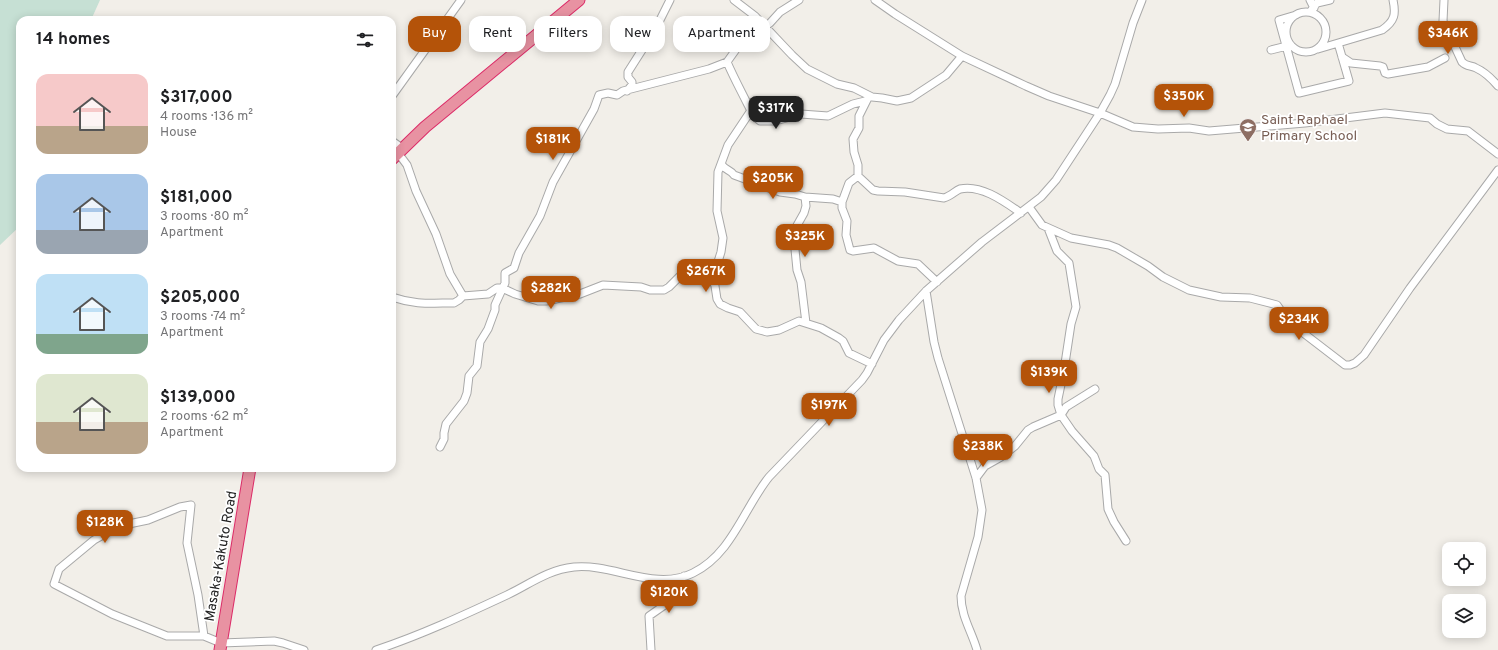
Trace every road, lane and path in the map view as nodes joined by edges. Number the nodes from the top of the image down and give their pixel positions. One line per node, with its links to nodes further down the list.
1 (461, 0): 26 (street)
2 (579, 0): 31 (highway)
3 (670, 0): 27 (street)
4 (734, 0): 13 (street)
5 (799, 0): 14 (street)
6 (875, 0): 21 (street)
7 (1142, 0): 30 (street)
8 (1310, 0): 12 (street)
9 (1330, 0): 12 (street)
10 (1393, 0): 16 (street)
11 (1444, 0): 25 (street)
12 (1312, 10): 17 (street); 19 (street)
13 (755, 16)
14 (770, 22)
15 (770, 32): 28 (street)
16 (1338, 43): 19 (street); 22 (street)
17 (1289, 46): 18 (street); 19 (street); 22 (street)
18 (1272, 50)
19 (1314, 50)
20 (734, 52): 24 (street)
21 (962, 56): 28 (street); 30 (street)
22 (1342, 57): 23 (street)
23 (1446, 58)
24 (727, 62): 27 (street); 29 (street)
25 (1498, 86)
26 (396, 90)
27 (627, 91): 43 (street)
28 (867, 98): 29 (street); 35 (street)
29 (750, 112): 33 (street)
30 (1100, 113): 32 (street); 38 (street)
31 (397, 153): 45 (street)
32 (1498, 154)
33 (722, 165): 36 (street); 41 (street)
34 (1498, 170): 40 (street)
35 (858, 176): 37 (street); 39 (street)
36 (805, 197): 37 (street); 47 (street)
37 (842, 202): 42 (street)
38 (1029, 207): 39 (street); 40 (street)
39 (1021, 213): 42 (street)
40 (1048, 228): 50 (street)
41 (711, 275): 43 (street); 47 (street)
42 (937, 282): 44 (street)
43 (502, 288): 45 (street); 51 (street)
44 (926, 291): 48 (street); 53 (street)
45 (462, 296): 46 (street)
46 (396, 298)
47 (806, 323): 48 (street)
48 (872, 364): 55 (street)
49 (1095, 389): 50 (street)
50 (1061, 415): 53 (street); 54 (street)
51 (440, 447)
52 (249, 472): 57 (highway, Masaka-Kakuto Road)
53 (976, 478): 61 (street)
54 (1126, 541)
55 (684, 576): 59 (street); 60 (street)
56 (204, 636): 56 (street); 57 (street)
57 (220, 647): 58 (street)
58 (304, 650)
59 (376, 650)
60 (651, 650)
61 (977, 650)

